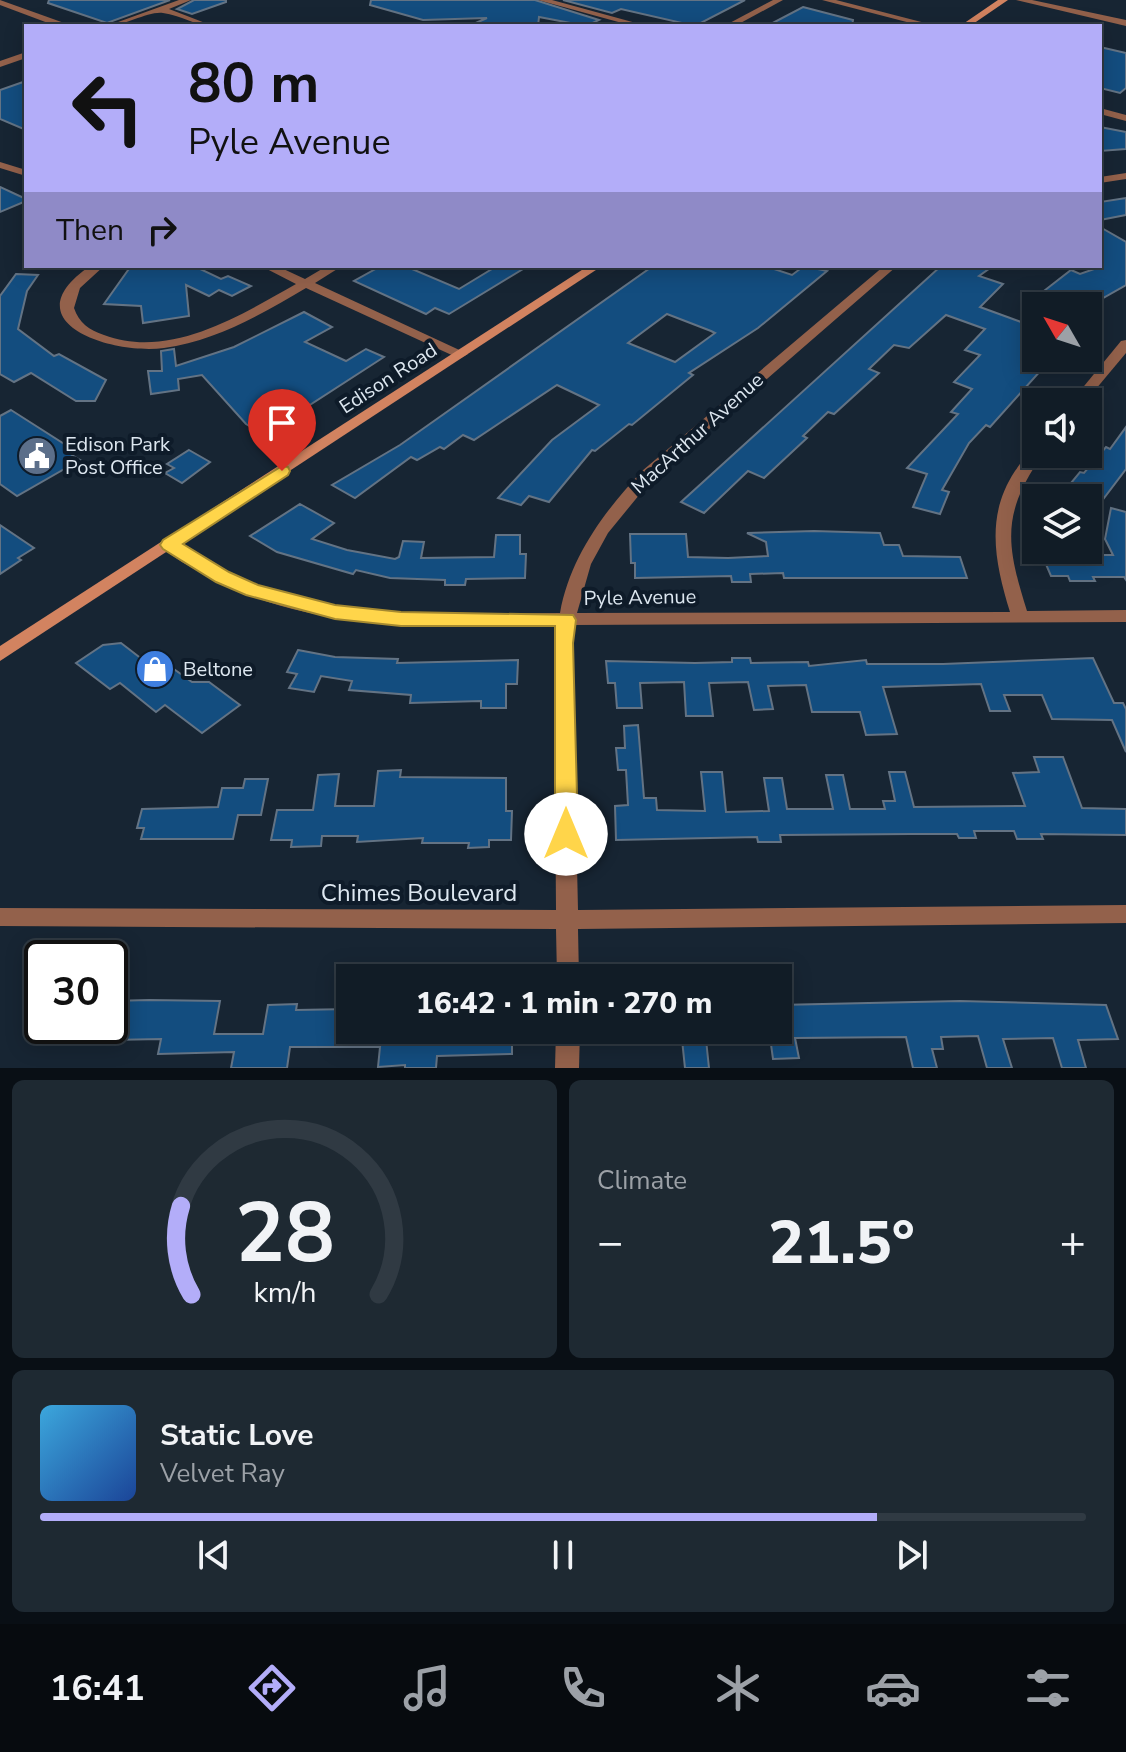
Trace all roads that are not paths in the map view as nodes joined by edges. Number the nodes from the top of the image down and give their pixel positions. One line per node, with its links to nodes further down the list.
1 (187, 0): 8 (street)
2 (542, 0): 13 (street)
3 (779, 0): 14 (street)
4 (826, 0): 15 (street)
5 (1004, 0): 16 (main road)
6 (1020, 0): 9 (street)
7 (0, 2): 10 (street)
8 (161, 9): 11 (street); 12 (street)
9 (1126, 23)
10 (59, 24)
11 (117, 24)
12 (203, 24)
13 (635, 24)
14 (732, 24)
15 (925, 24)
16 (967, 24)
17 (24, 56): 18 (street)
18 (0, 64)
19 (1102, 112): 20 (street)
20 (1126, 118)
21 (0, 165): 22 (street)
22 (24, 172)
23 (1126, 176): 24 (street)
24 (1102, 180)
25 (96, 268): 30 (street)
26 (271, 268): 30 (street)
27 (332, 268): 30 (street)
28 (593, 268): 32 (main road, Edison Road)
29 (889, 268): 38 (street, MacArthur Avenue)
30 (304, 283): 32 (street)
31 (1126, 344): 33 (street)
32 (461, 354): 35 (main road, Edison Road)
33 (1090, 388)
34 (1025, 468): 36 (street)
35 (169, 545): 38 (street, Pyle Avenue); 39 (main road, Edison Road)
36 (1020, 616): 37 (street, Pyle Avenue); 38 (street, Pyle Avenue)
37 (1126, 616)
38 (566, 620): 42 (street, MacArthur Avenue)
39 (0, 655)
40 (1126, 914): 42 (street, Chimes Boulevard)
41 (0, 917): 42 (street, Chimes Boulevard)
42 (567, 920): 43 (street, MacArthur Avenue)
43 (568, 964)
44 (568, 1044): 45 (street)
45 (567, 1068)

